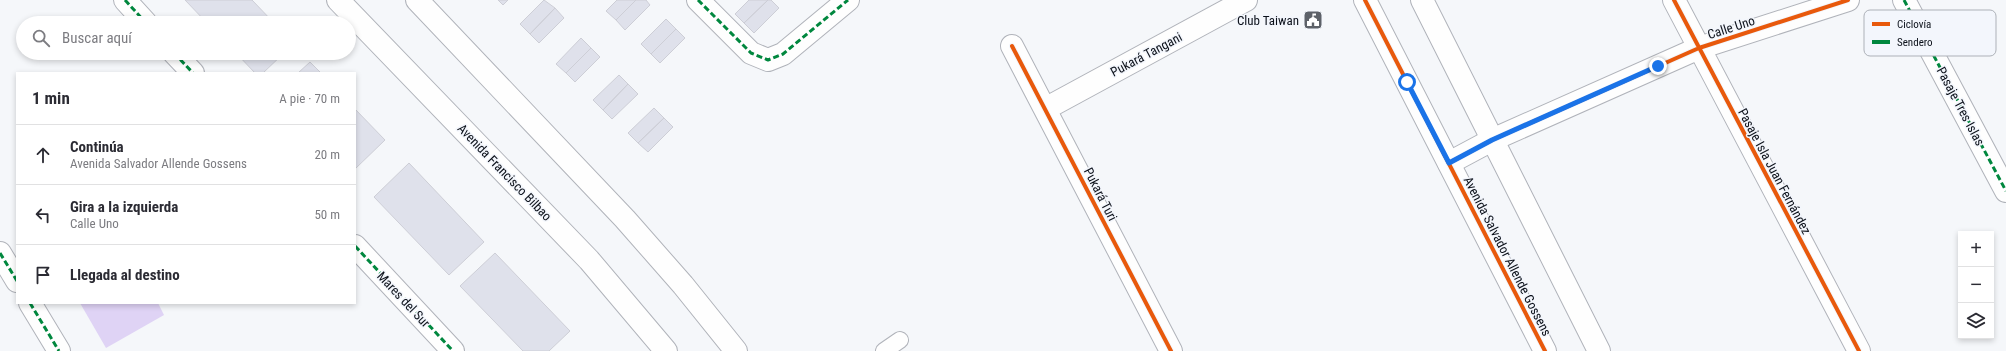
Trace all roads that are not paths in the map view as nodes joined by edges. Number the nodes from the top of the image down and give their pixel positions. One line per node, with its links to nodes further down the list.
1 (124, 0): 13 (street)
2 (338, 0): 14 (street, Avenida Francisco Bilbao)
3 (417, 0): 33 (street)
4 (698, 0): 5 (street)
5 (848, 0)
6 (1246, 0): 21 (street, Pukará Tangani)
7 (1365, 0): 23 (street, Avenida Salvador Allende Gossens)
8 (1422, 0): 22 (street)
9 (1674, 0): 17 (street, Pasaje Isla Juan Fernández)
10 (1848, 0): 17 (street, Calle Uno)
11 (1904, 0): 12 (street, Pasaje Tres Islas)
12 (1909, 10)
13 (139, 16)
14 (353, 16)
15 (356, 19): 32 (street, Avenida Francisco Bilbao)
16 (1012, 46): 21 (street, Pukará Turi)
17 (1699, 48): 22 (street, Calle Uno); 38 (street, Pasaje Isla Juan Fernández)
18 (1934, 56): 24 (street, Pasaje Tres Islas)
19 (181, 60): 20 (street)
20 (192, 72)
21 (1045, 109): 35 (street, Pukará Turi)
22 (1492, 140): 23 (street, Calle Uno); 37 (street)
23 (1449, 163): 36 (street, Avenida Salvador Allende Gossens)
24 (2006, 191)
25 (356, 247): 31 (street, Mares del Sur)
26 (0, 253): 27 (street)
27 (16, 279)
28 (31, 304): 30 (street)
29 (900, 340): 34 (lane)
30 (59, 351)
31 (453, 351)
32 (666, 351)
33 (736, 351)
34 (884, 351)
35 (1171, 351)
36 (1544, 351)
37 (1599, 351)
38 (1859, 351)

